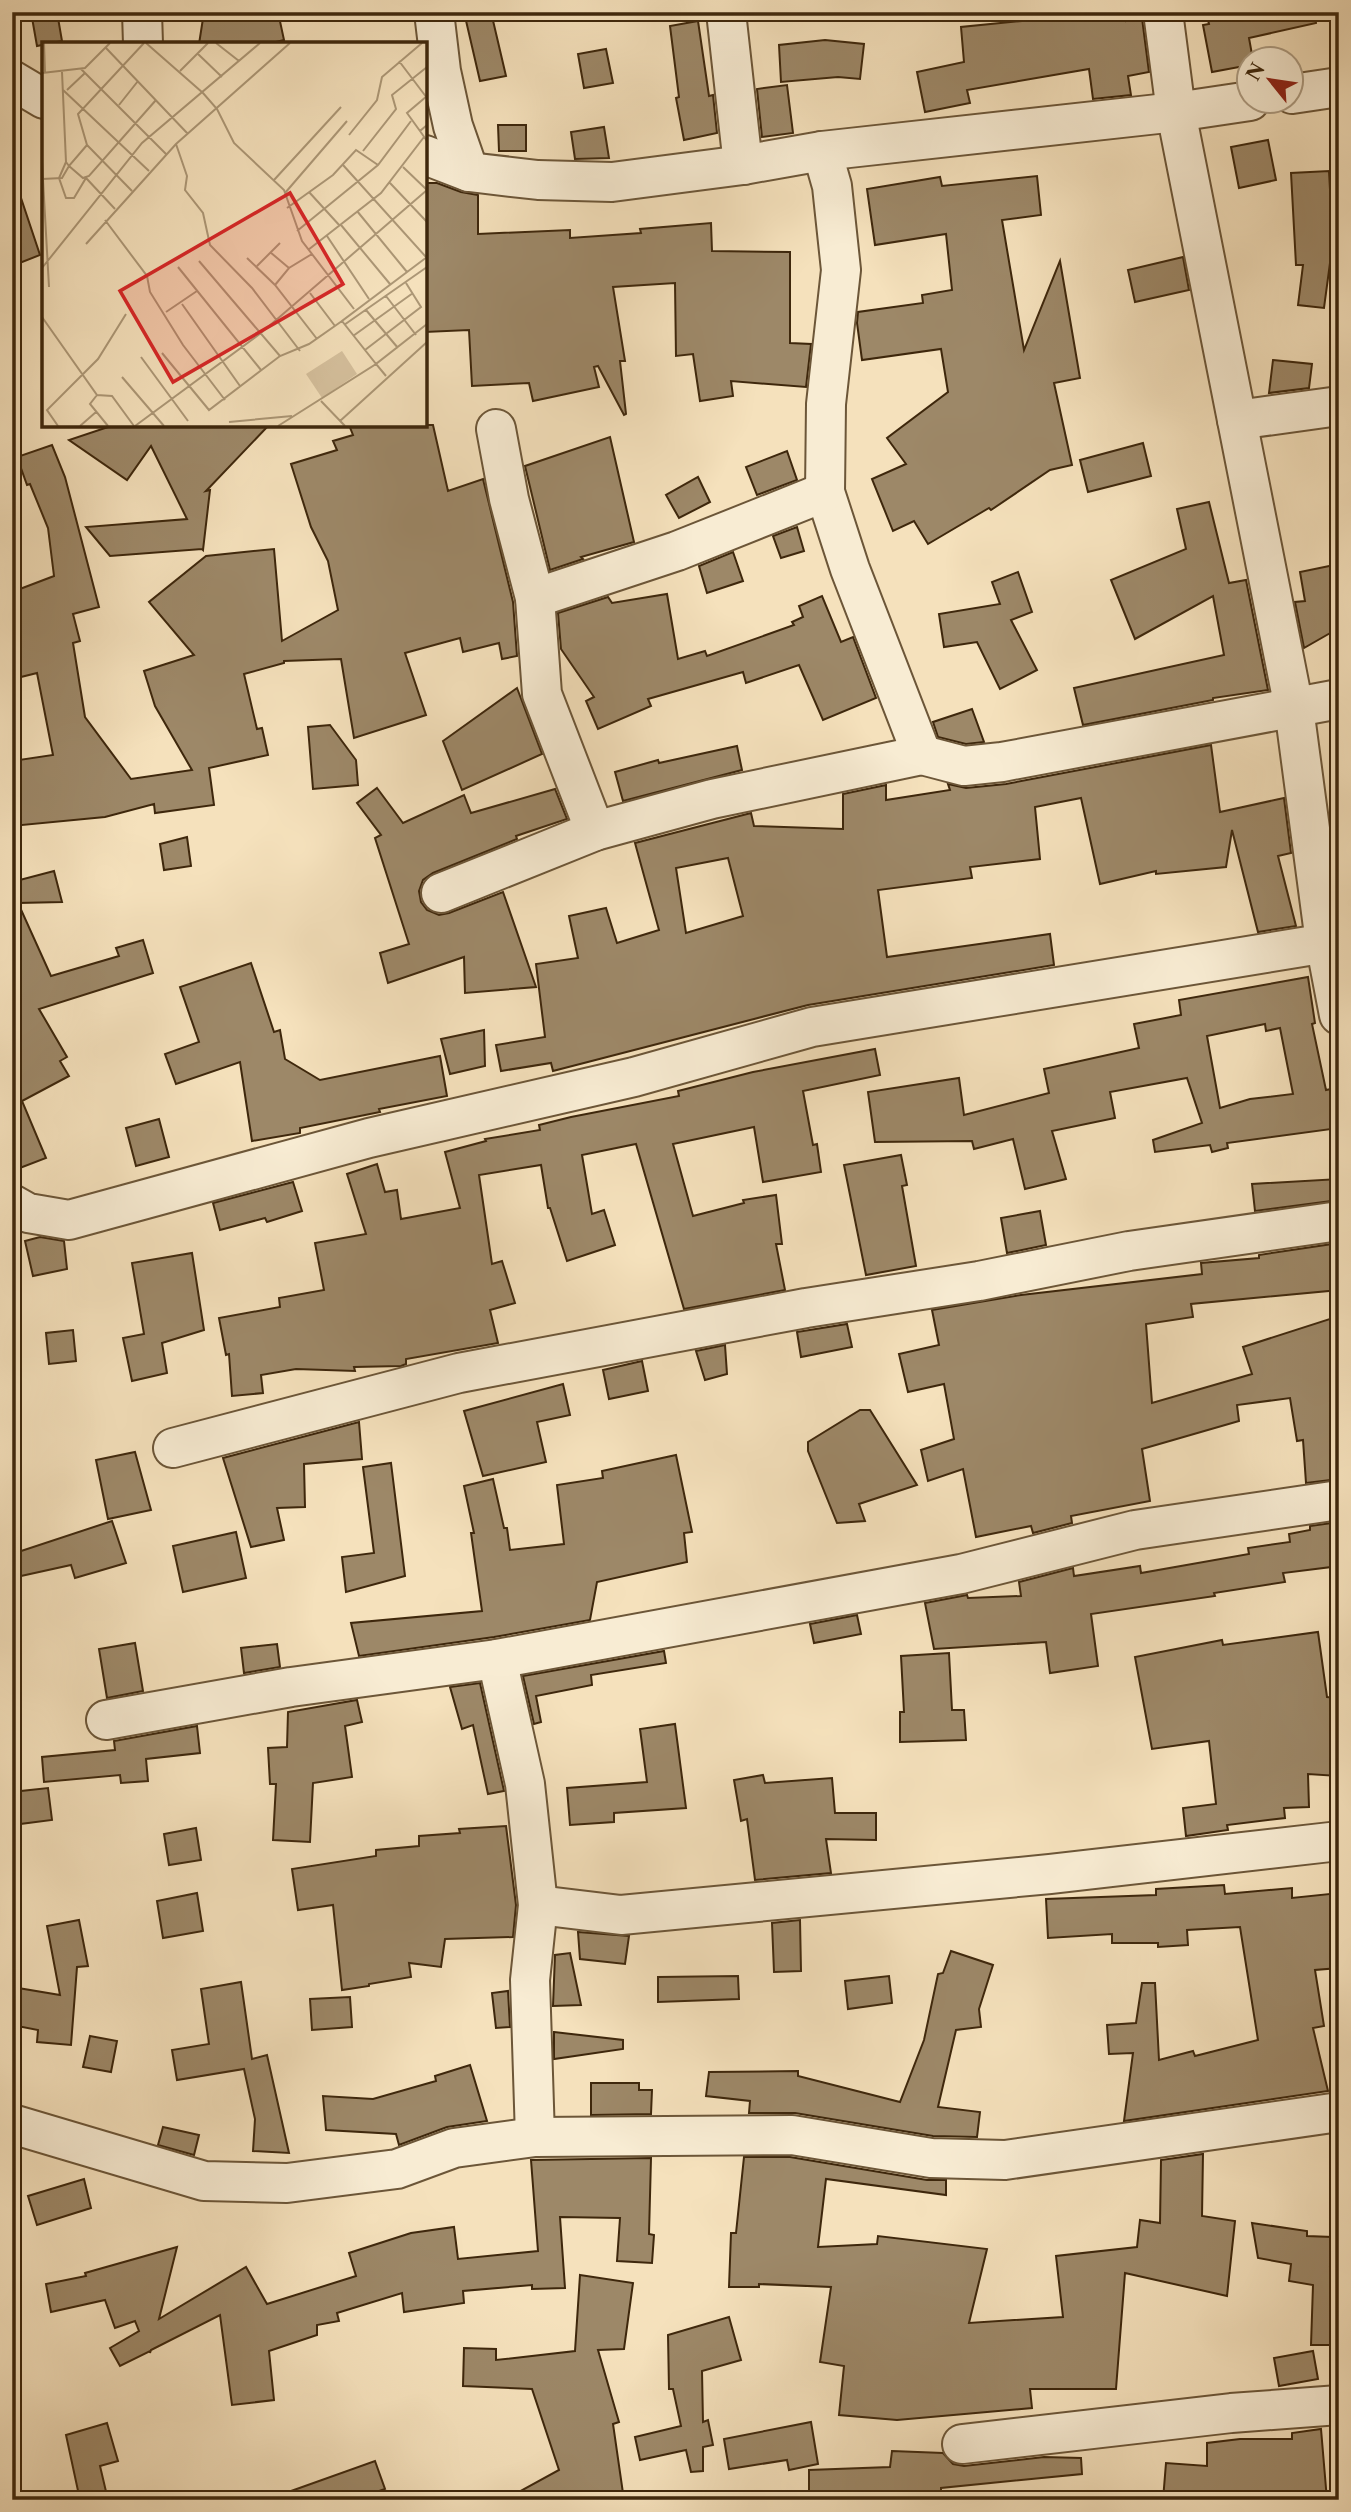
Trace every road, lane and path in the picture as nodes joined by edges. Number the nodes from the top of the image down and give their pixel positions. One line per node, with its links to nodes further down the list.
1 (142, 12): 5 (street)
2 (434, 12): 15 (street)
3 (726, 12): 14 (street)
4 (1163, 12): 11 (street)
5 (143, 42)
6 (12, 80): 9 (street)
7 (1339, 87): 8 (street)
8 (1306, 92)
9 (42, 98)
10 (1236, 103): 11 (street)
11 (1176, 112): 12 (street); 17 (street)
12 (822, 151): 14 (street); 19 (street)
13 (427, 156): 15 (street)
14 (743, 165): 15 (street)
15 (470, 172)
16 (1339, 406): 17 (street)
17 (1237, 420): 22 (street)
18 (496, 429): 20 (street)
19 (825, 492): 20 (street); 23 (street)
20 (535, 598): 24 (street)
21 (1339, 699): 22 (street)
22 (1294, 708): 23 (street); 26 (street)
23 (922, 755): 24 (street)
24 (595, 831): 25 (street)
25 (441, 893)
26 (1332, 942): 27 (street); 28 (street)
27 (1339, 1015)
28 (12, 1205)
29 (1339, 1222): 30 (street)
30 (173, 1448)
31 (1339, 1500): 32 (street)
32 (497, 1659): 33 (street); 35 (street)
33 (106, 1720)
34 (1339, 1842): 35 (street)
35 (538, 1905): 38 (street)
36 (1339, 2112): 38 (street)
37 (12, 2124): 38 (street)
38 (535, 2137)
39 (1339, 2405): 40 (street)
40 (962, 2444)

